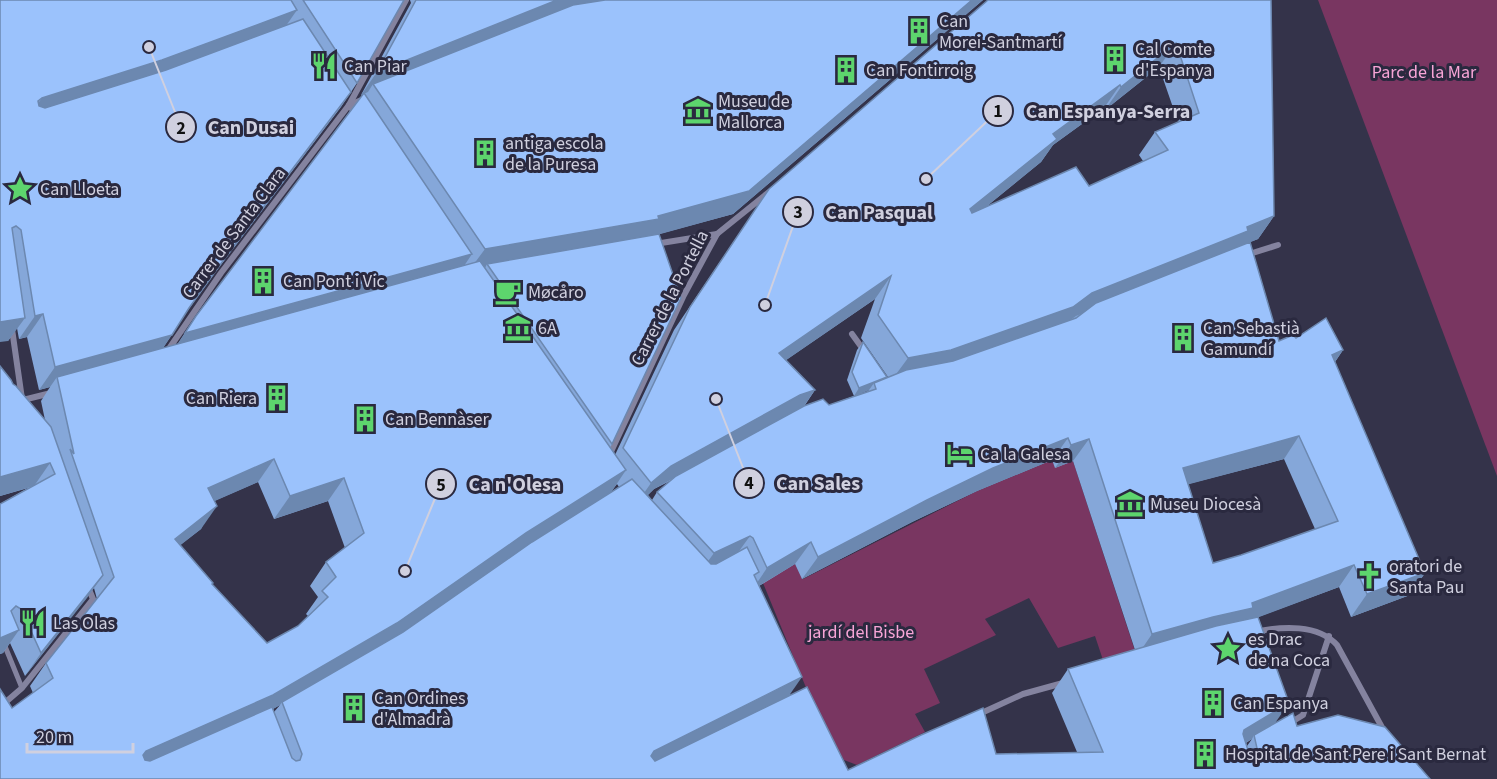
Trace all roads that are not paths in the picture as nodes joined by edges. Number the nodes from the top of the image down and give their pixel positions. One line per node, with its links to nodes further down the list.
1 (406, 0): 3 (street, Carrer de Santa Clara)
2 (371, 96): 3 (street)
3 (349, 105): 5 (street, Carrer de Santa Clara); 6 (street)
4 (336, 108): 5 (street)
5 (341, 116): 15 (street, Carrer de Santa Clara)
6 (362, 124)
7 (774, 187): 8 (street, Carrer de la Portella)
8 (717, 234): 10 (street); 21 (street, Carrer de la Portella)
9 (1278, 245): 11 (street)
10 (643, 246)
11 (1239, 257)
12 (10, 322): 18 (street)
13 (852, 334): 14 (street)
14 (871, 361)
15 (159, 363)
16 (57, 391): 18 (street)
17 (15, 393): 18 (street)
18 (22, 400): 19 (street); 20 (street)
19 (11, 402)
20 (26, 411)
21 (606, 462)
22 (85, 577): 27 (street)
23 (1251, 633): 25 (street)
24 (0, 634): 27 (street)
25 (1329, 636): 30 (street); 31 (street)
26 (1067, 682): 29 (street)
27 (22, 688): 28 (street)
28 (0, 707)
29 (968, 719)
30 (1283, 727)
31 (1386, 737)

